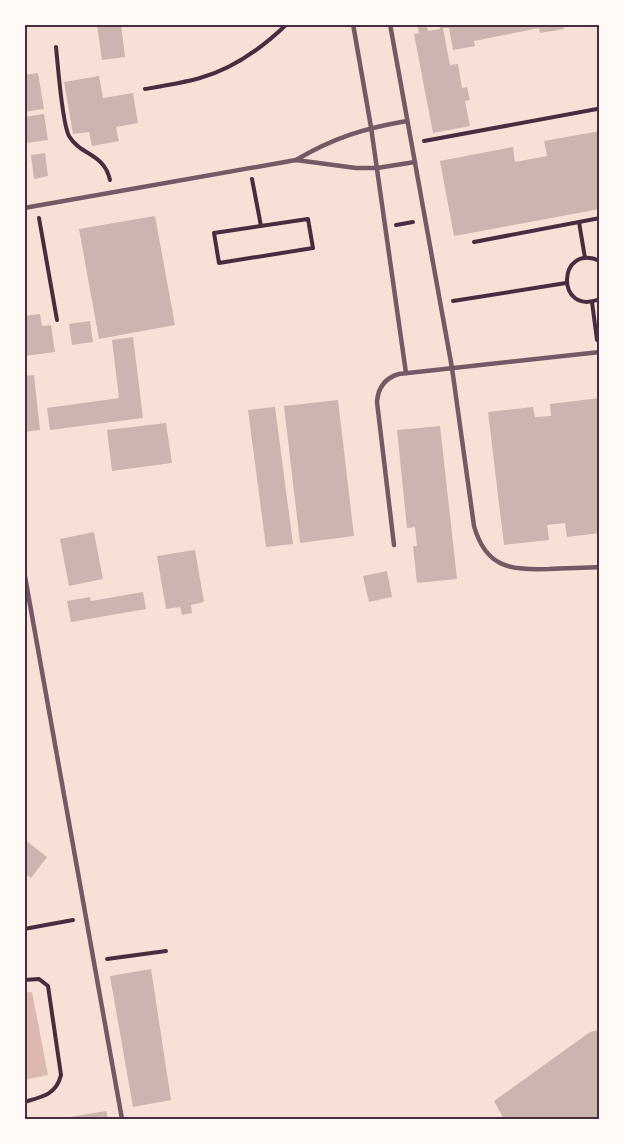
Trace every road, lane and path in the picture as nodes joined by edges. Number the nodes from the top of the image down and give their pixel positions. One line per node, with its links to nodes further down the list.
1 (287, 24): 5 (path)
2 (353, 24): 8 (lane)
3 (390, 24): 7 (lane)
4 (56, 47): 14 (path)
5 (145, 89)
6 (597, 109): 9 (path)
7 (407, 121): 8 (lane); 9 (lane)
8 (371, 127): 10 (lane); 13 (lane)
9 (411, 143): 11 (lane)
10 (296, 160): 12 (lane); 13 (lane)
11 (415, 162): 13 (lane); 18 (lane)
12 (250, 168): 14 (lane); 20 (path)
13 (377, 168): 21 (lane)
14 (113, 192): 15 (lane)
15 (37, 206): 16 (lane); 29 (path)
16 (24, 208)
17 (600, 218): 19 (path)
18 (425, 220): 21 (path); 28 (lane)
19 (579, 222): 22 (path); 23 (path)
20 (261, 226): 20 (path)
21 (385, 227): 32 (lane)
22 (474, 242)
23 (585, 258): 24 (path); 25 (path)
24 (600, 261)
25 (566, 284): 27 (path); 28 (path)
26 (600, 299): 27 (path)
27 (592, 302): 30 (path)
28 (440, 303): 31 (lane)
29 (57, 320)
30 (599, 352): 31 (lane)
31 (452, 368): 32 (lane); 34 (lane)
32 (406, 373): 33 (lane)
33 (394, 545)
34 (600, 567)
35 (24, 571): 36 (lane)
36 (86, 918): 37 (path); 39 (lane)
37 (24, 929)
38 (166, 951): 39 (path)
39 (94, 961): 42 (lane)
40 (24, 980): 41 (path)
41 (24, 1102)
42 (122, 1119)

